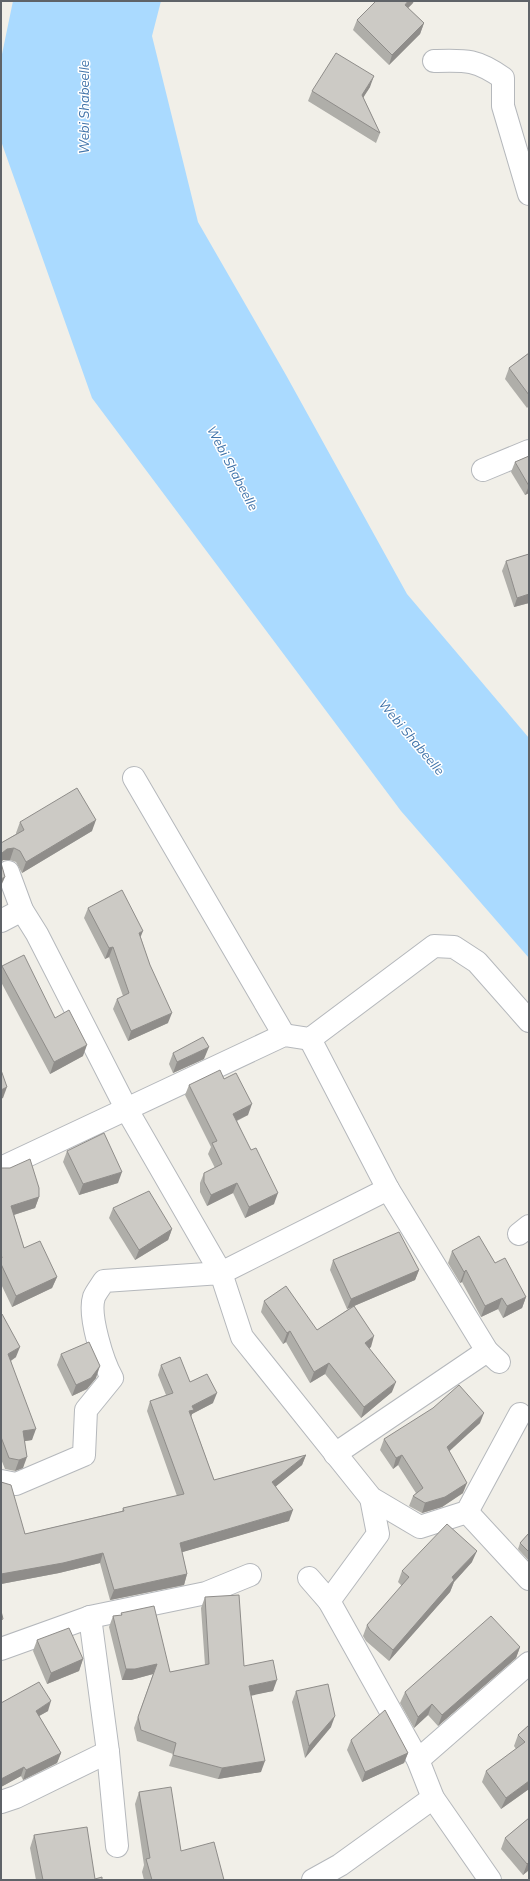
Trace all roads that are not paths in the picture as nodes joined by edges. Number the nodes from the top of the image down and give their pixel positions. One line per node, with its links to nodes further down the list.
1 (434, 61): 2 (street)
2 (529, 194)
3 (529, 451): 4 (street)
4 (483, 470)
5 (134, 778): 10 (street)
6 (8, 872): 7 (street)
7 (22, 910): 8 (street); 12 (street)
8 (1, 921)
9 (529, 1022): 11 (street)
10 (284, 1035): 11 (street); 12 (street)
11 (310, 1039): 14 (street)
12 (127, 1110): 13 (street); 15 (street)
13 (1, 1168)
14 (388, 1189): 15 (street); 17 (street)
15 (221, 1273): 17 (street); 18 (street)
16 (520, 1414): 20 (street)
17 (335, 1454): 19 (street)
18 (1, 1481)
19 (371, 1498): 20 (street); 24 (street)
20 (467, 1512): 23 (street)
21 (250, 1575): 25 (street)
22 (309, 1578): 24 (street)
23 (529, 1578)
24 (329, 1601): 29 (street)
25 (90, 1617): 26 (street); 28 (street)
26 (1, 1649)
27 (529, 1663): 29 (street)
28 (108, 1752): 31 (street); 32 (street)
29 (418, 1760): 30 (street)
30 (433, 1798): 33 (street); 34 (street)
31 (1, 1802)
32 (117, 1846)
33 (314, 1880)
34 (490, 1880)

